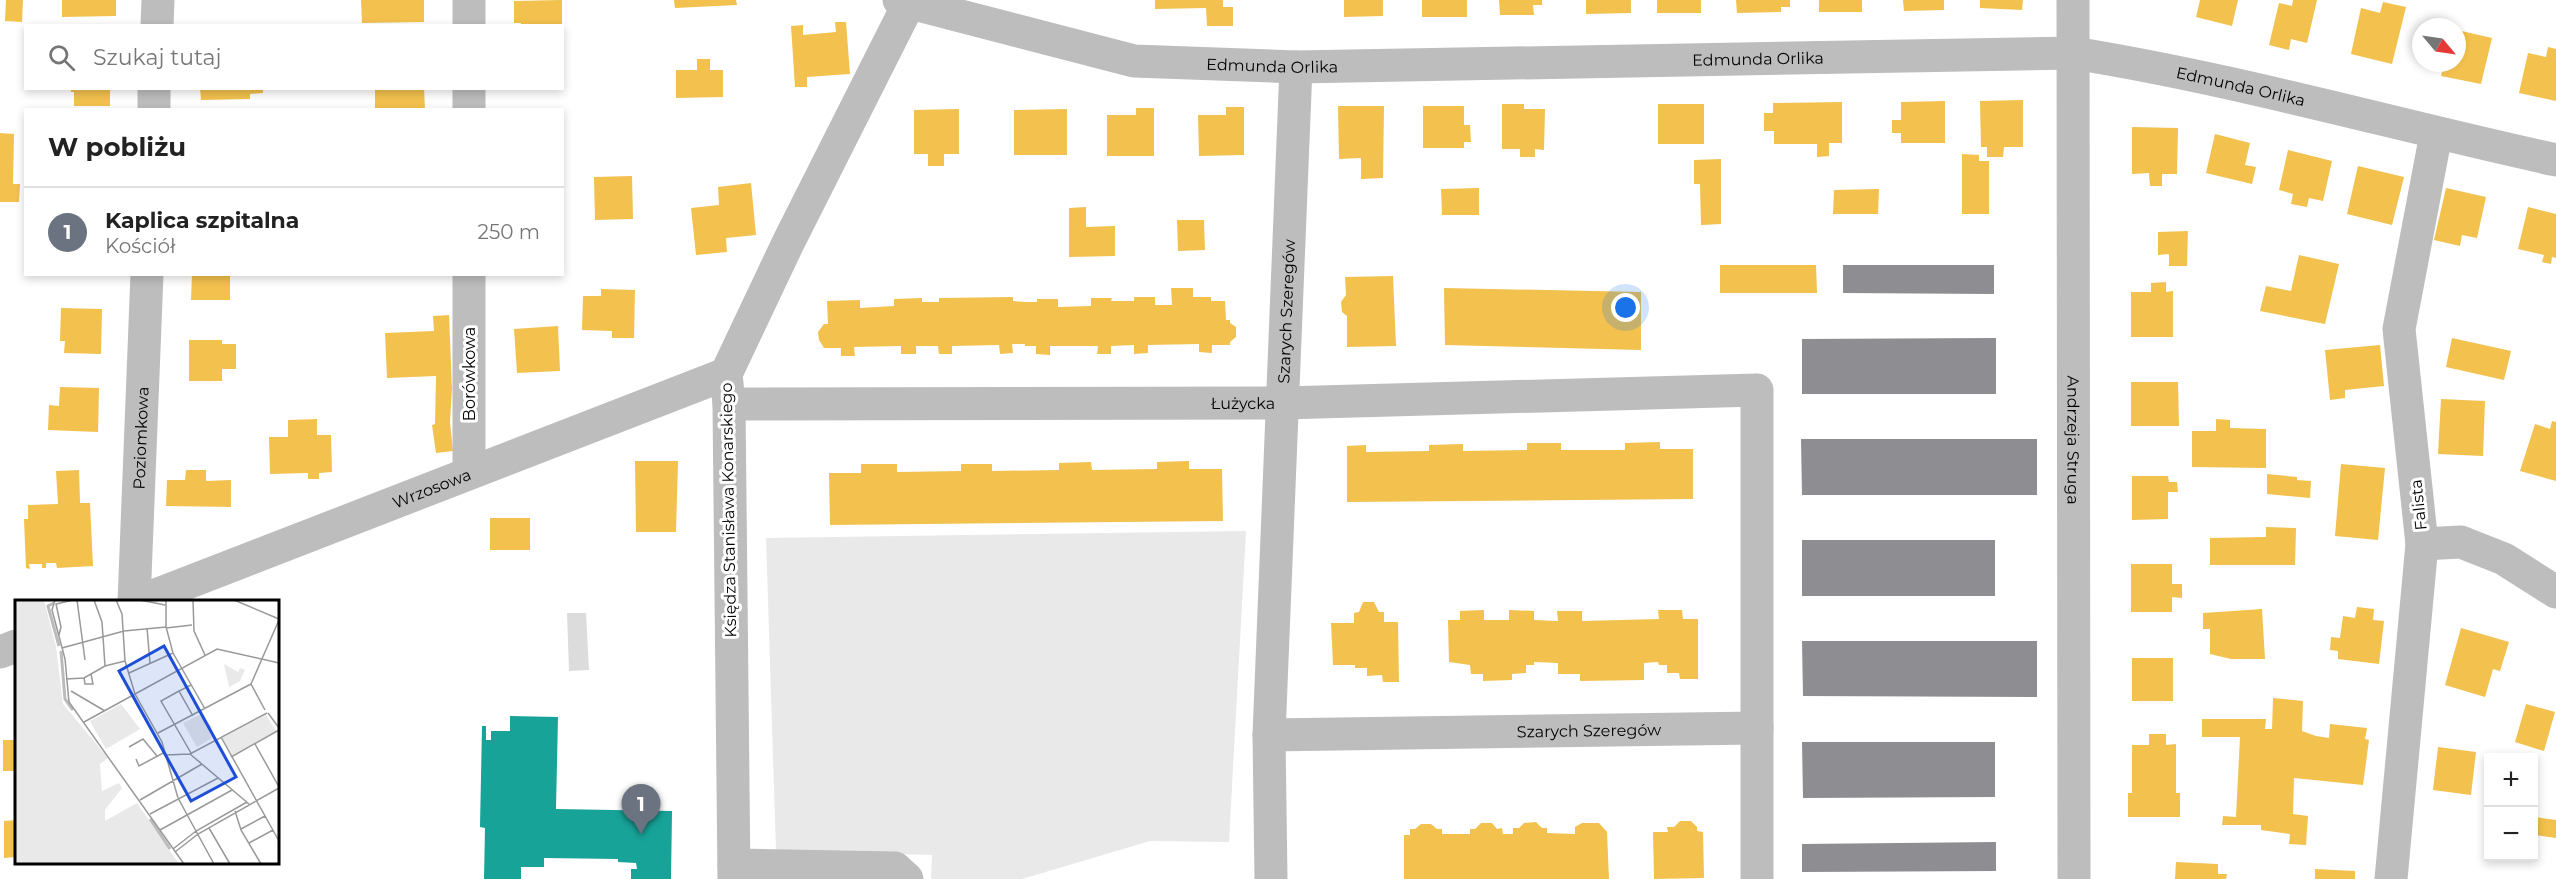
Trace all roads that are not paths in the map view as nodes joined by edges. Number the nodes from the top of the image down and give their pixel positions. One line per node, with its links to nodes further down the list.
1 (158, 0): 6 (street)
2 (469, 0): 7 (street)
3 (2073, 0): 8 (street, Andrzeja Struga)
4 (904, 2): 5 (street, Edmunda Orlika); 18 (street, Księdza Stanisława Konarskiego)
5 (955, 8): 9 (street, Edmunda Orlika)
6 (157, 24)
7 (469, 24)
8 (2073, 53): 9 (street, Edmunda Orlika); 14 (street, Edmunda Orlika); 33 (street, Andrzeja Struga)
9 (1296, 67): 19 (street, Szarych Szeregów)
10 (154, 90): 12 (street)
11 (469, 90): 13 (street)
12 (154, 108)
13 (469, 108)
14 (2436, 134): 15 (street, Edmunda Orlika); 21 (street, Falista)
15 (2556, 160)
16 (147, 276): 23 (street, Poziomkowa)
17 (469, 276): 20 (street, Borówkowa)
18 (728, 389): 19 (street, Łużycka); 20 (street, Wrzosowa); 29 (street, Księdza Stanisława Konarskiego)
19 (1283, 403): 27 (street, Łużycka); 28 (street, Szarych Szeregów)
20 (469, 473): 24 (street, Wrzosowa)
21 (2422, 544): 22 (street); 34 (street, Falista)
22 (2556, 592)
23 (136, 600)
24 (141, 600)
25 (15, 646): 26 (street)
26 (0, 652)
27 (1757, 728): 28 (street, Szarych Szeregów); 32 (street)
28 (1269, 735): 31 (street, Szarych Szeregów)
29 (734, 872): 30 (street)
30 (907, 879)
31 (1271, 879)
32 (1757, 879)
33 (2074, 879)
34 (2391, 879)

